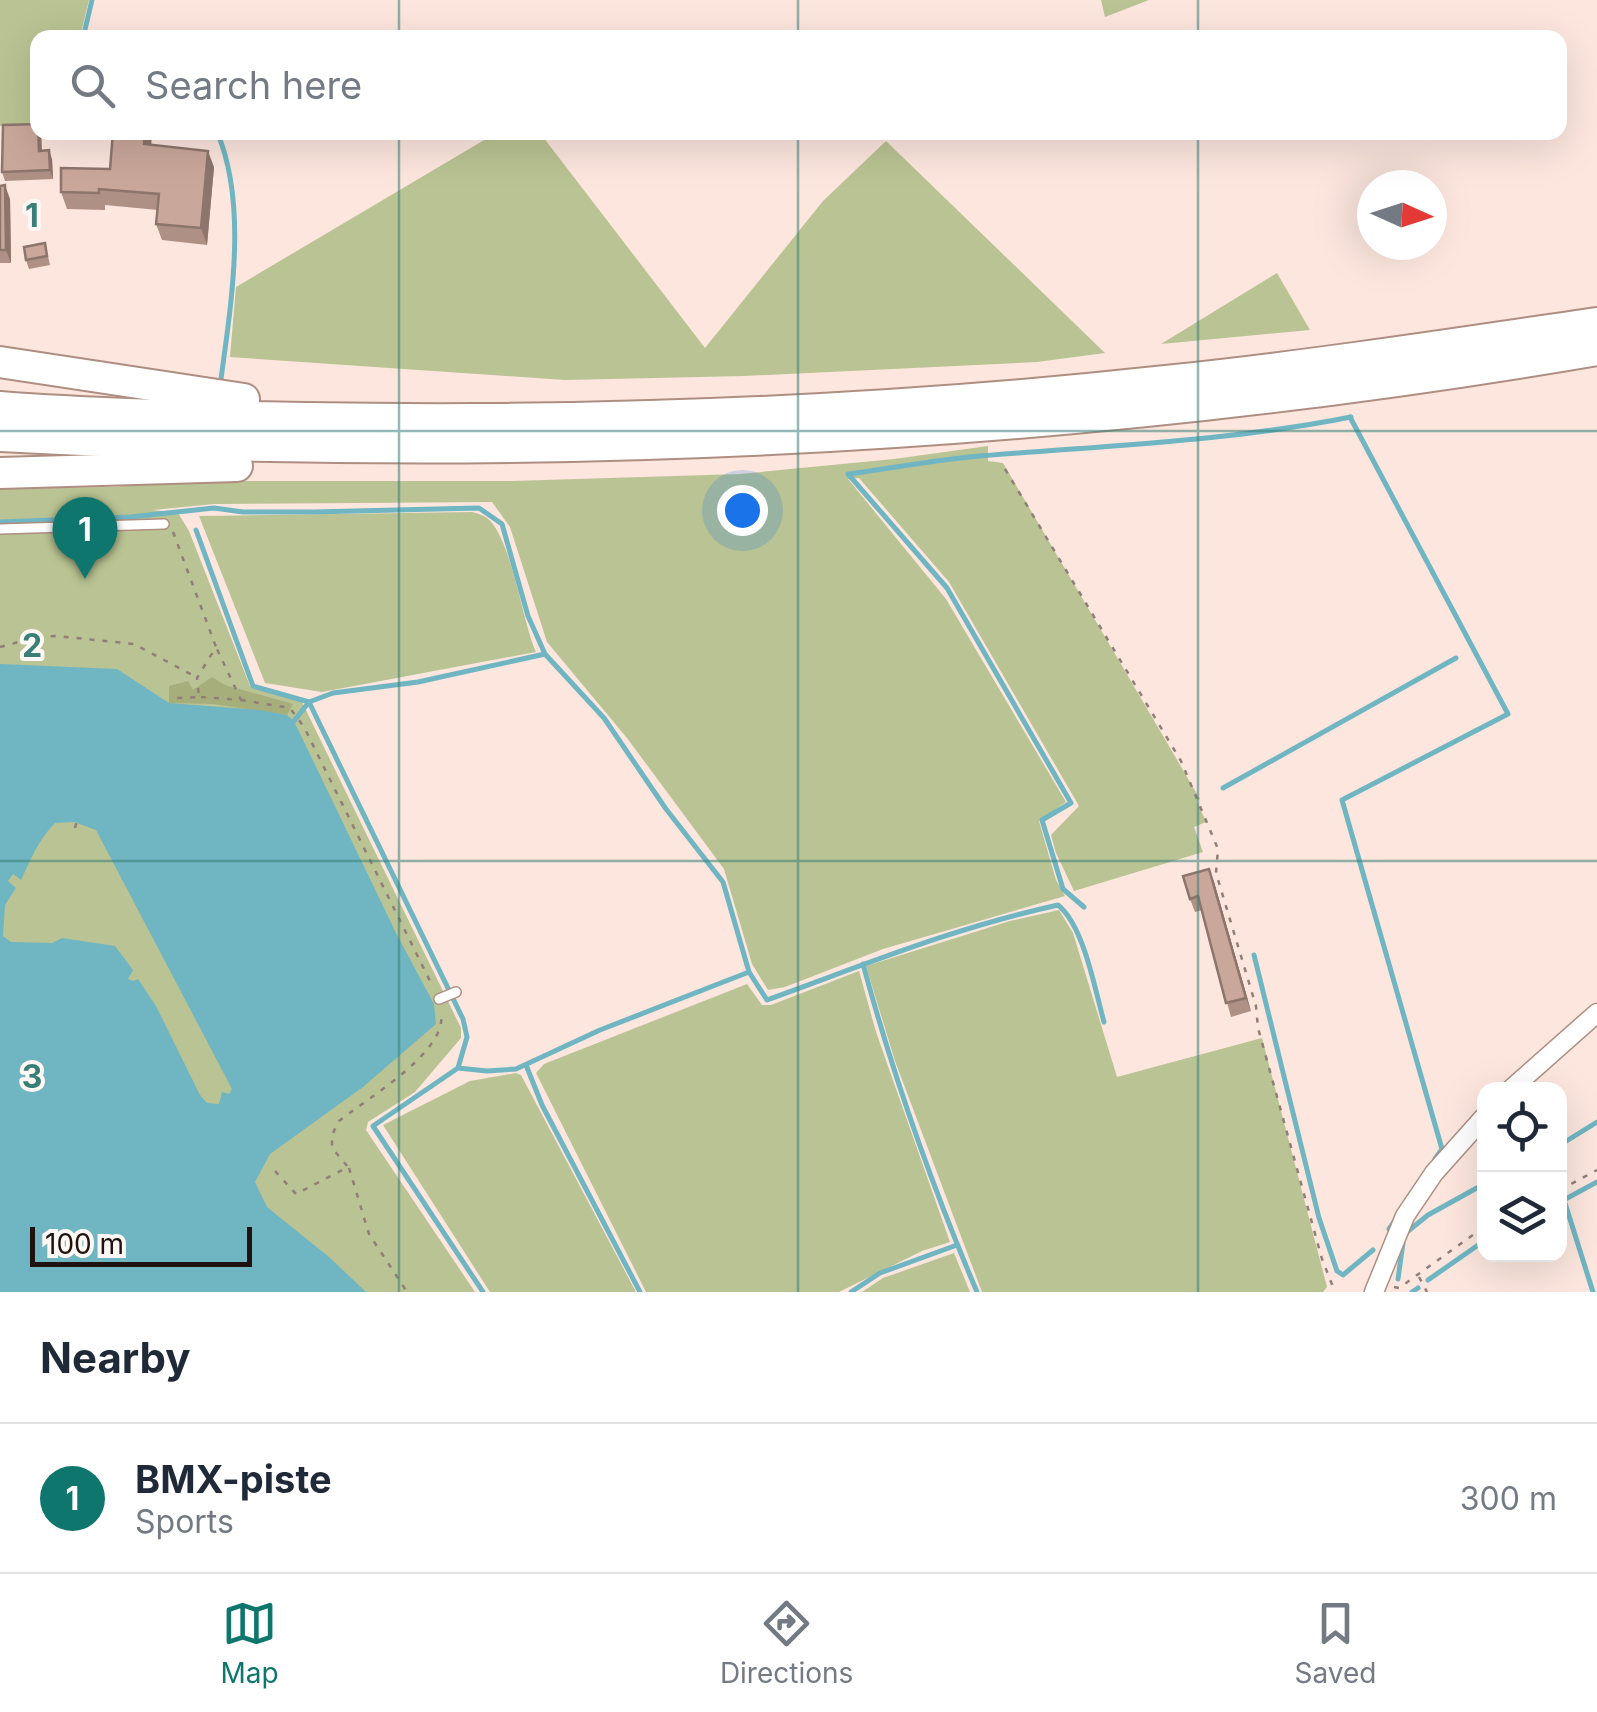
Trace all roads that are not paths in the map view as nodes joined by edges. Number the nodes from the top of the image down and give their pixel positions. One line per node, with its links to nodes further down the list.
1 (1597, 322): 5 (highway)
2 (1597, 350): 7 (highway)
3 (0, 362): 5 (highway)
4 (0, 407): 5 (highway)
5 (323, 418)
6 (0, 436): 7 (highway)
7 (519, 448): 8 (highway)
8 (0, 473)
9 (164, 524): 10 (lane)
10 (0, 528)
11 (456, 992): 12 (lane)
12 (439, 999)
13 (1597, 1013): 14 (street)
14 (1519, 1082)
15 (1477, 1124): 16 (street)
16 (1376, 1288)

